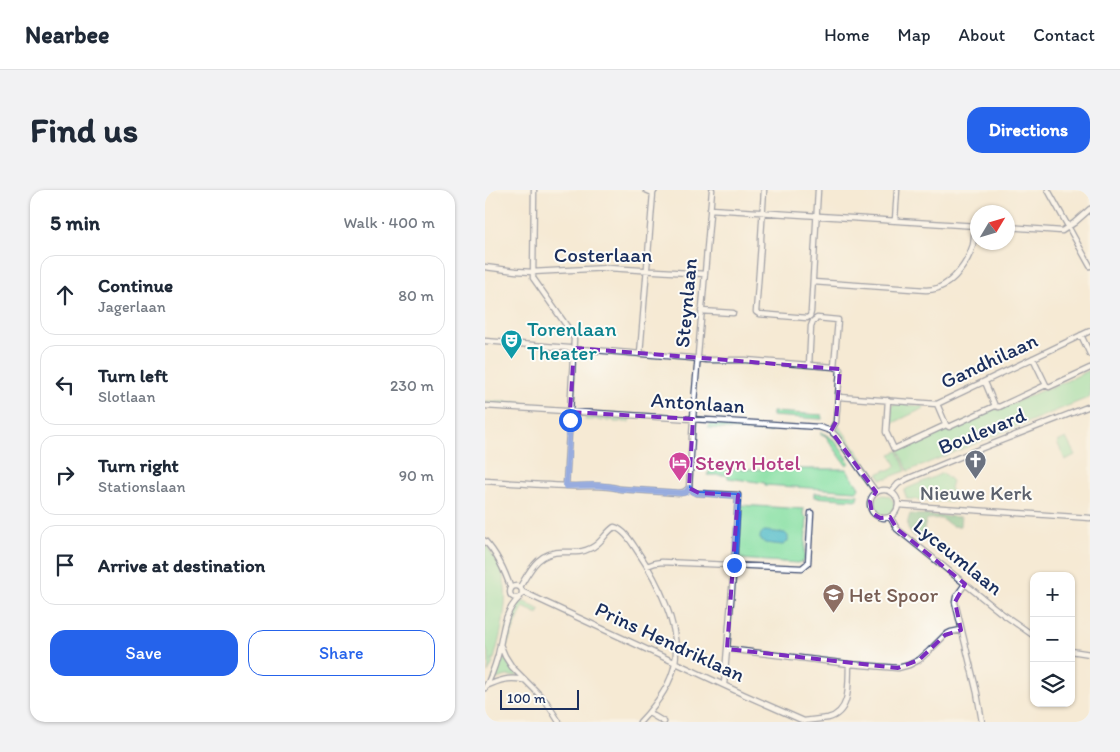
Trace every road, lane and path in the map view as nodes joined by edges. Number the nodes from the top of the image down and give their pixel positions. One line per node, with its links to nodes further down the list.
1 (535, 190): 21 (street)
2 (646, 190): 8 (street)
3 (712, 190): 9 (street, Steynlaan)
4 (764, 190): 11 (street)
5 (818, 190): 12 (street)
6 (897, 190): 13 (street)
7 (1047, 190): 15 (street)
8 (654, 192): 20 (street)
9 (710, 209): 11 (street); 22 (street, Steynlaan)
10 (1090, 209): 15 (street)
11 (763, 212): 12 (street); 23 (street)
12 (817, 216): 13 (street); 23 (street)
13 (895, 220): 14 (street)
14 (970, 225)
15 (1068, 227): 16 (street); 18 (street)
16 (1015, 228)
17 (971, 250): 23 (street)
18 (1090, 266)
19 (485, 267): 21 (street, Costerlaan)
20 (647, 270): 21 (street, Costerlaan); 22 (street, Costerlaan); 30 (street)
21 (532, 272): 29 (street)
22 (705, 274): 24 (street, Steynlaan)
23 (813, 282)
24 (701, 310): 25 (street); 32 (street, Steynlaan)
25 (733, 313)
26 (1090, 331): 27 (street, Gandhilaan)
27 (1081, 335): 31 (street); 33 (street, Gandhilaan)
28 (485, 341): 29 (street)
29 (574, 348): 30 (street); 45 (street)
30 (640, 354): 32 (street)
31 (1090, 354)
32 (697, 358): 34 (street); 46 (street, Steynlaan)
33 (1033, 358): 37 (street, Gandhilaan); 38 (street)
34 (809, 365): 35 (street); 35 (street)
35 (834, 367): 39 (street)
36 (1090, 368): 38 (street)
37 (985, 382): 41 (street, Gandhilaan); 43 (street)
38 (1046, 386): 43 (street)
39 (839, 397): 40 (street, Gandhilaan); 48 (street)
40 (888, 400): 41 (street, Gandhilaan); 47 (street)
41 (937, 404): 47 (street)
42 (485, 406): 45 (street, Antonlaan)
43 (995, 406): 47 (street)
44 (1090, 406): 53 (street, Boulevard)
45 (570, 412): 46 (street, Antonlaan); 50 (street)
46 (693, 419): 48 (street, Antonlaan); 51 (street, Steynlaan)
47 (946, 425)
48 (831, 431): 52 (street)
49 (485, 481): 50 (street)
50 (566, 486): 51 (street)
51 (689, 488): 59 (street)
52 (877, 492): 53 (street); 56 (street)
53 (891, 492): 54 (street)
54 (898, 505): 56 (street); 57 (street)
55 (811, 513): 59 (street)
56 (890, 517): 61 (street, Lyceumlaan)
57 (1090, 518)
58 (485, 541): 63 (street)
59 (734, 565): 60 (street); 69 (street)
60 (647, 566): 62 (street); 72 (street)
61 (965, 584): 66 (street); 67 (street, Lyceumlaan)
62 (521, 589): 63 (street); 64 (street); 72 (street, Prins Hendriklaan)
63 (510, 591): 64 (street); 65 (street)
64 (520, 597): 65 (street)
65 (510, 607): 68 (street)
66 (961, 630): 73 (street); 82 (street)
67 (1030, 633)
68 (500, 644): 74 (street); 76 (street)
69 (727, 649): 73 (street); 75 (street)
70 (1075, 652): 71 (street)
71 (1090, 654)
72 (675, 662): 75 (street, Prins Hendriklaan); 77 (street)
73 (849, 664): 78 (street)
74 (525, 680): 76 (street); 79 (street)
75 (724, 685): 78 (street, Prins Hendriklaan)
76 (486, 687)
77 (649, 712): 80 (street); 81 (street)
78 (804, 721)
79 (559, 722)
80 (640, 722)
81 (663, 722)
82 (982, 722)

